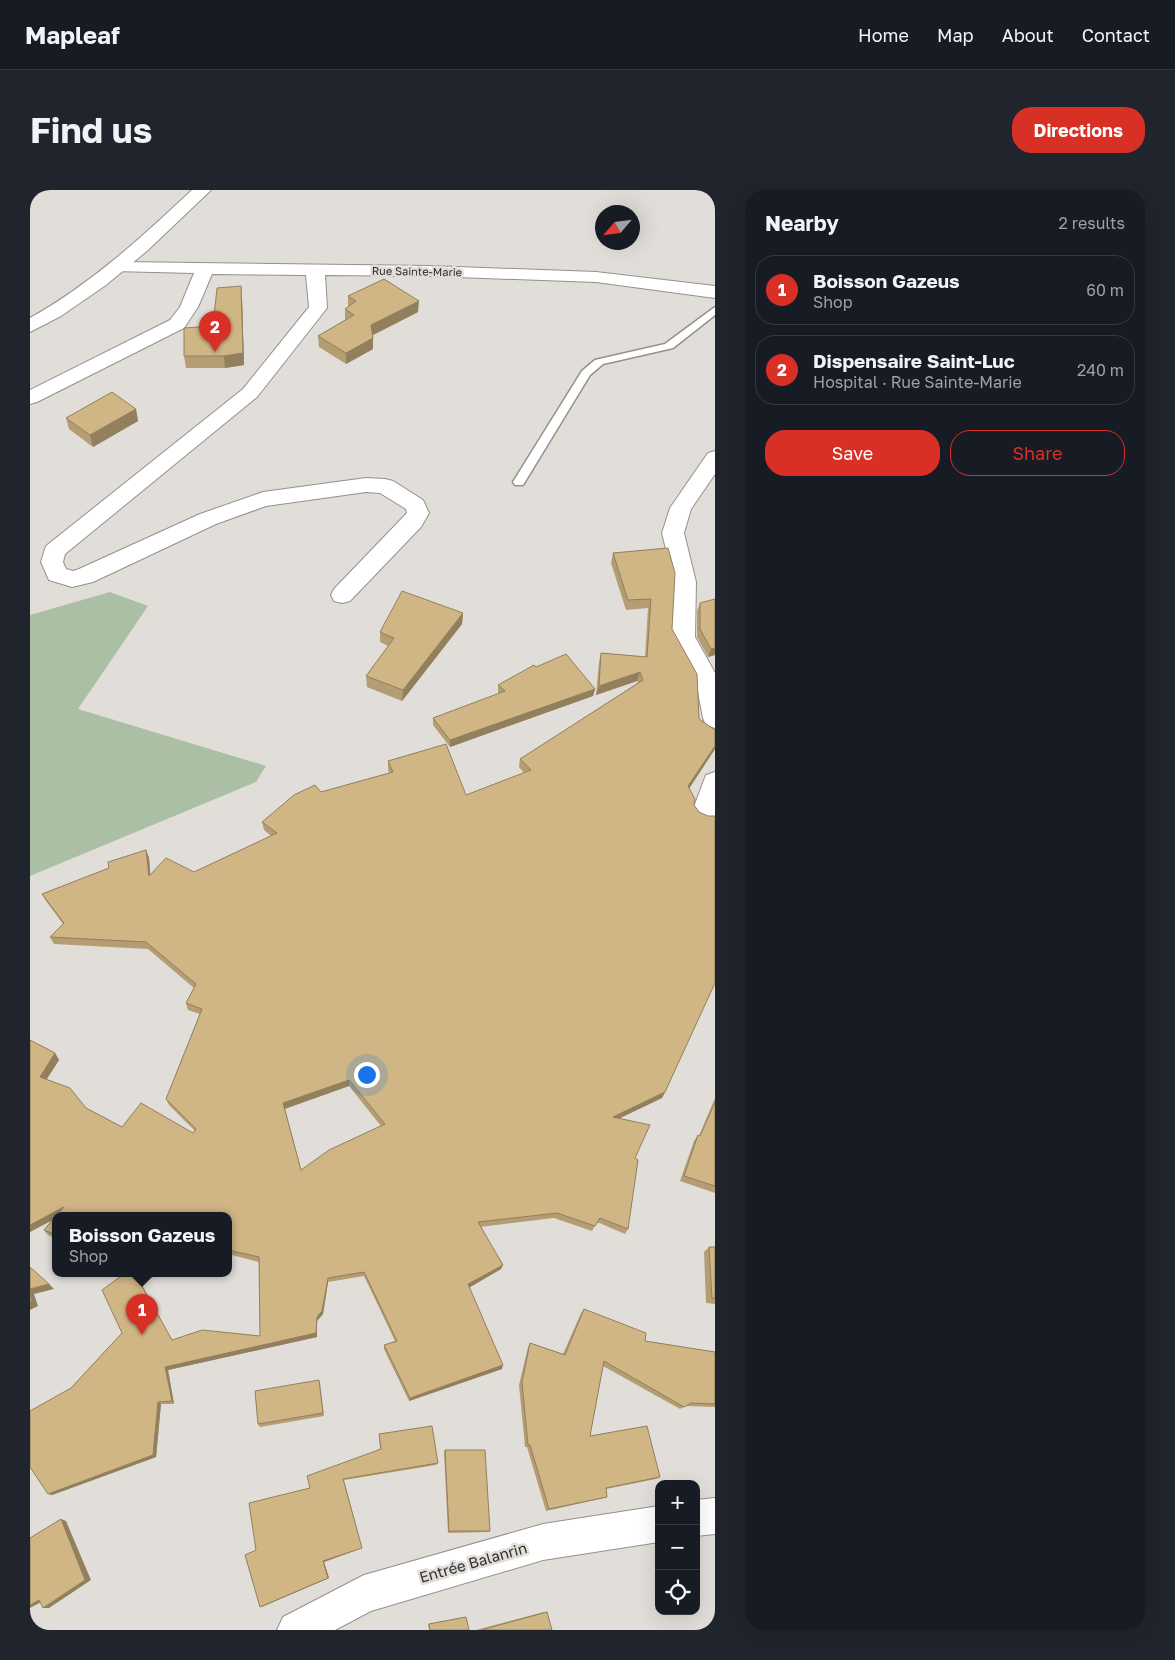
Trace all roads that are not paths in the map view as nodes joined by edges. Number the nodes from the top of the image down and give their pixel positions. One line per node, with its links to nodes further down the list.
1 (202, 190): 2 (street)
2 (119, 267): 3 (street, Rue Sainte-Marie); 7 (street)
3 (205, 268): 4 (street, Rue Sainte-Marie); 8 (street)
4 (315, 269): 5 (street, Rue Sainte-Marie); 11 (street)
5 (715, 292)
6 (715, 310): 10 (lane)
7 (30, 326)
8 (30, 398)
9 (715, 458): 12 (street)
10 (519, 482)
11 (342, 595)
12 (715, 718)
13 (715, 782): 14 (street)
14 (704, 812)
15 (715, 1516): 16 (street)
16 (700, 1518)
17 (655, 1525): 18 (street, Entrée Balanrin)
18 (296, 1630)

